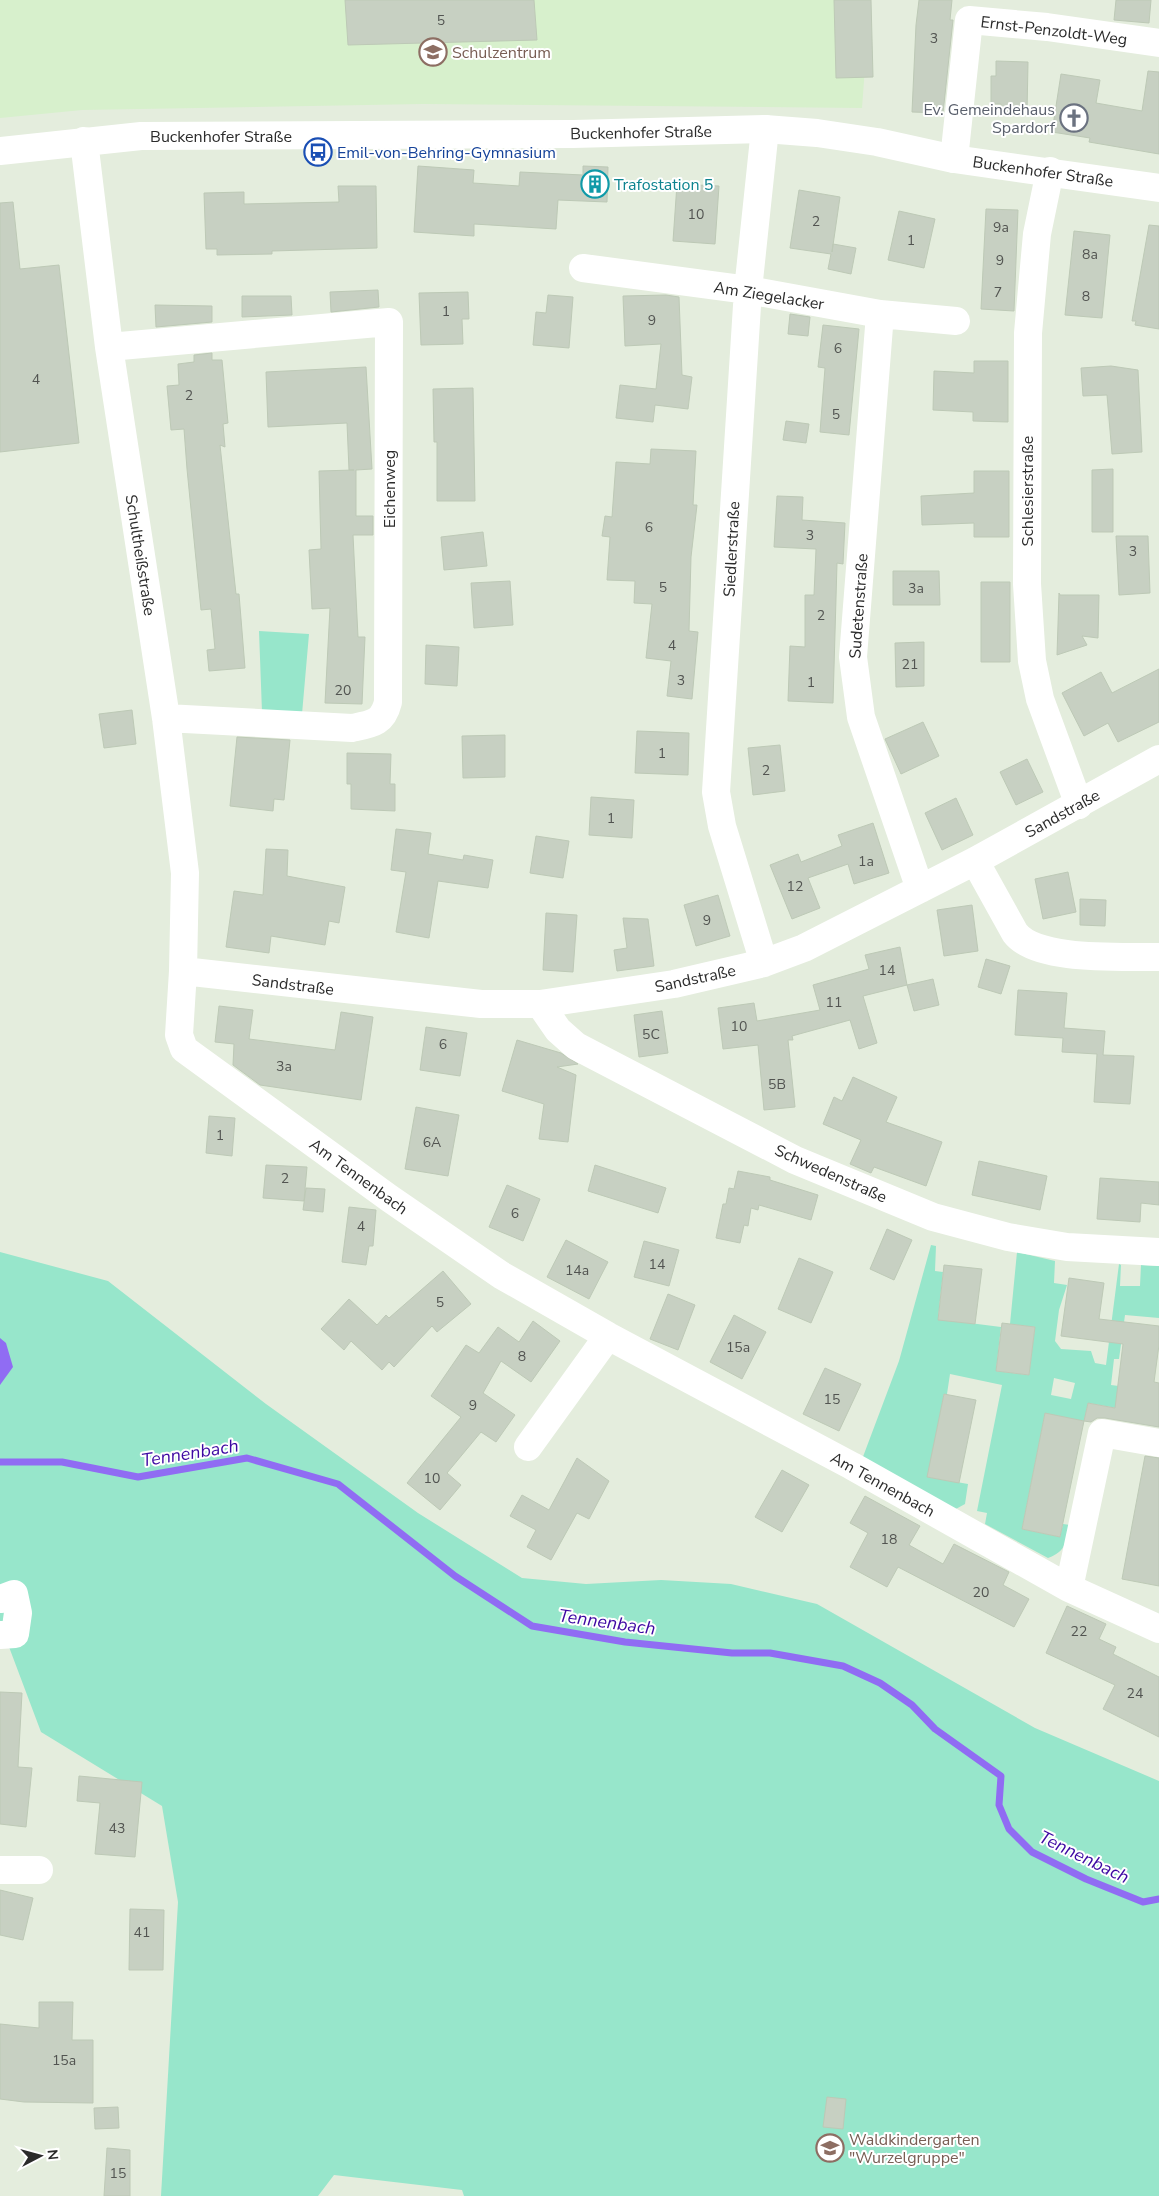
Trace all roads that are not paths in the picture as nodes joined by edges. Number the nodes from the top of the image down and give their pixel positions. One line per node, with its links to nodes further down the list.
1 (1159, 43): 5 (street, Ernst-Penzoldt-Weg)
2 (764, 129): 3 (street, Buckenhofer Straße); 5 (street, Buckenhofer Straße); 9 (street, Siedlerstraße)
3 (84, 141): 4 (street, Buckenhofer Straße); 12 (street, Schultheißstraße)
4 (0, 151)
5 (954, 159): 6 (street, Buckenhofer Straße)
6 (1050, 171): 7 (street, Buckenhofer Straße); 15 (street, Schlesierstraße)
7 (1159, 188)
8 (583, 268): 9 (street, Am Ziegelacker)
9 (748, 290): 10 (street, Am Ziegelacker); 19 (street, Siedlerstraße)
10 (880, 314): 11 (street, Am Ziegelacker); 17 (street, Sudetenstraße)
11 (956, 321)
12 (109, 347): 13 (street, Schultheißstraße); 13 (street, Eichenweg)
13 (166, 718): 20 (street, Schultheißstraße)
14 (1159, 759): 15 (street, Sandstraße)
15 (1079, 804): 16 (street, Sandstraße)
16 (975, 862): 17 (street, Sandstraße); 18 (street)
17 (920, 889): 19 (street, Sandstraße)
18 (1159, 958)
19 (764, 963): 21 (street, Sandstraße)
20 (183, 971): 21 (street, Sandstraße); 23 (street, Am Tennenbach)
21 (540, 1004): 22 (street, Schwedenstraße)
22 (1159, 1252)
23 (608, 1336): 25 (street); 26 (street, Am Tennenbach)
24 (1159, 1443): 26 (street)
25 (528, 1447)
26 (1069, 1588): 28 (street, Am Tennenbach)
27 (0, 1599): 29 (street)
28 (1159, 1629)
29 (0, 1635)
30 (0, 1870): 31 (street)
31 (40, 1870)

